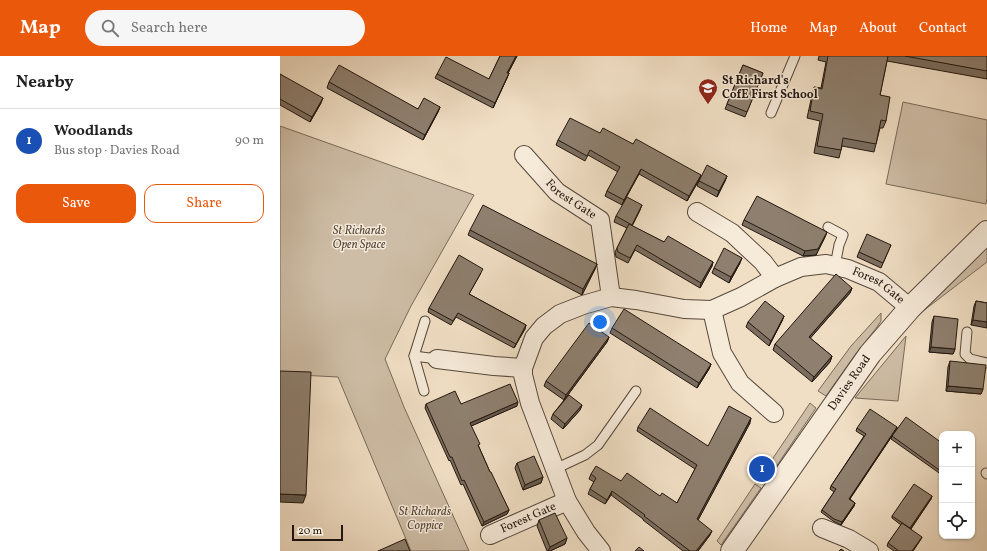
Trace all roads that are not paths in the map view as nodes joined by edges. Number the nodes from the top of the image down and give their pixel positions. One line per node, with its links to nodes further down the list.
1 (795, 56): 2 (lane)
2 (770, 113)
3 (524, 155): 9 (street, Forest Gate)
4 (697, 212): 8 (street)
5 (828, 227): 7 (lane)
6 (987, 232): 10 (street, Davies Road)
7 (835, 266): 8 (street, Forest Gate); 10 (street, Forest Gate)
8 (775, 278): 11 (street, Forest Gate)
9 (611, 297): 11 (street, Forest Gate); 17 (street, Forest Gate)
10 (910, 308): 26 (street, Davies Road)
11 (712, 310): 20 (street)
12 (426, 321): 14 (lane)
13 (967, 332): 16 (lane)
14 (414, 356): 15 (lane); 18 (lane)
15 (437, 359): 17 (street)
16 (987, 363)
17 (523, 368): 21 (street, Forest Gate)
18 (424, 391)
19 (636, 391): 21 (lane)
20 (774, 412)
21 (555, 469): 22 (street, Forest Gate)
22 (567, 501): 24 (street, Forest Gate); 25 (street, Forest Gate)
23 (822, 528): 27 (street)
24 (490, 535)
25 (601, 551)
26 (732, 551)
27 (869, 551)

